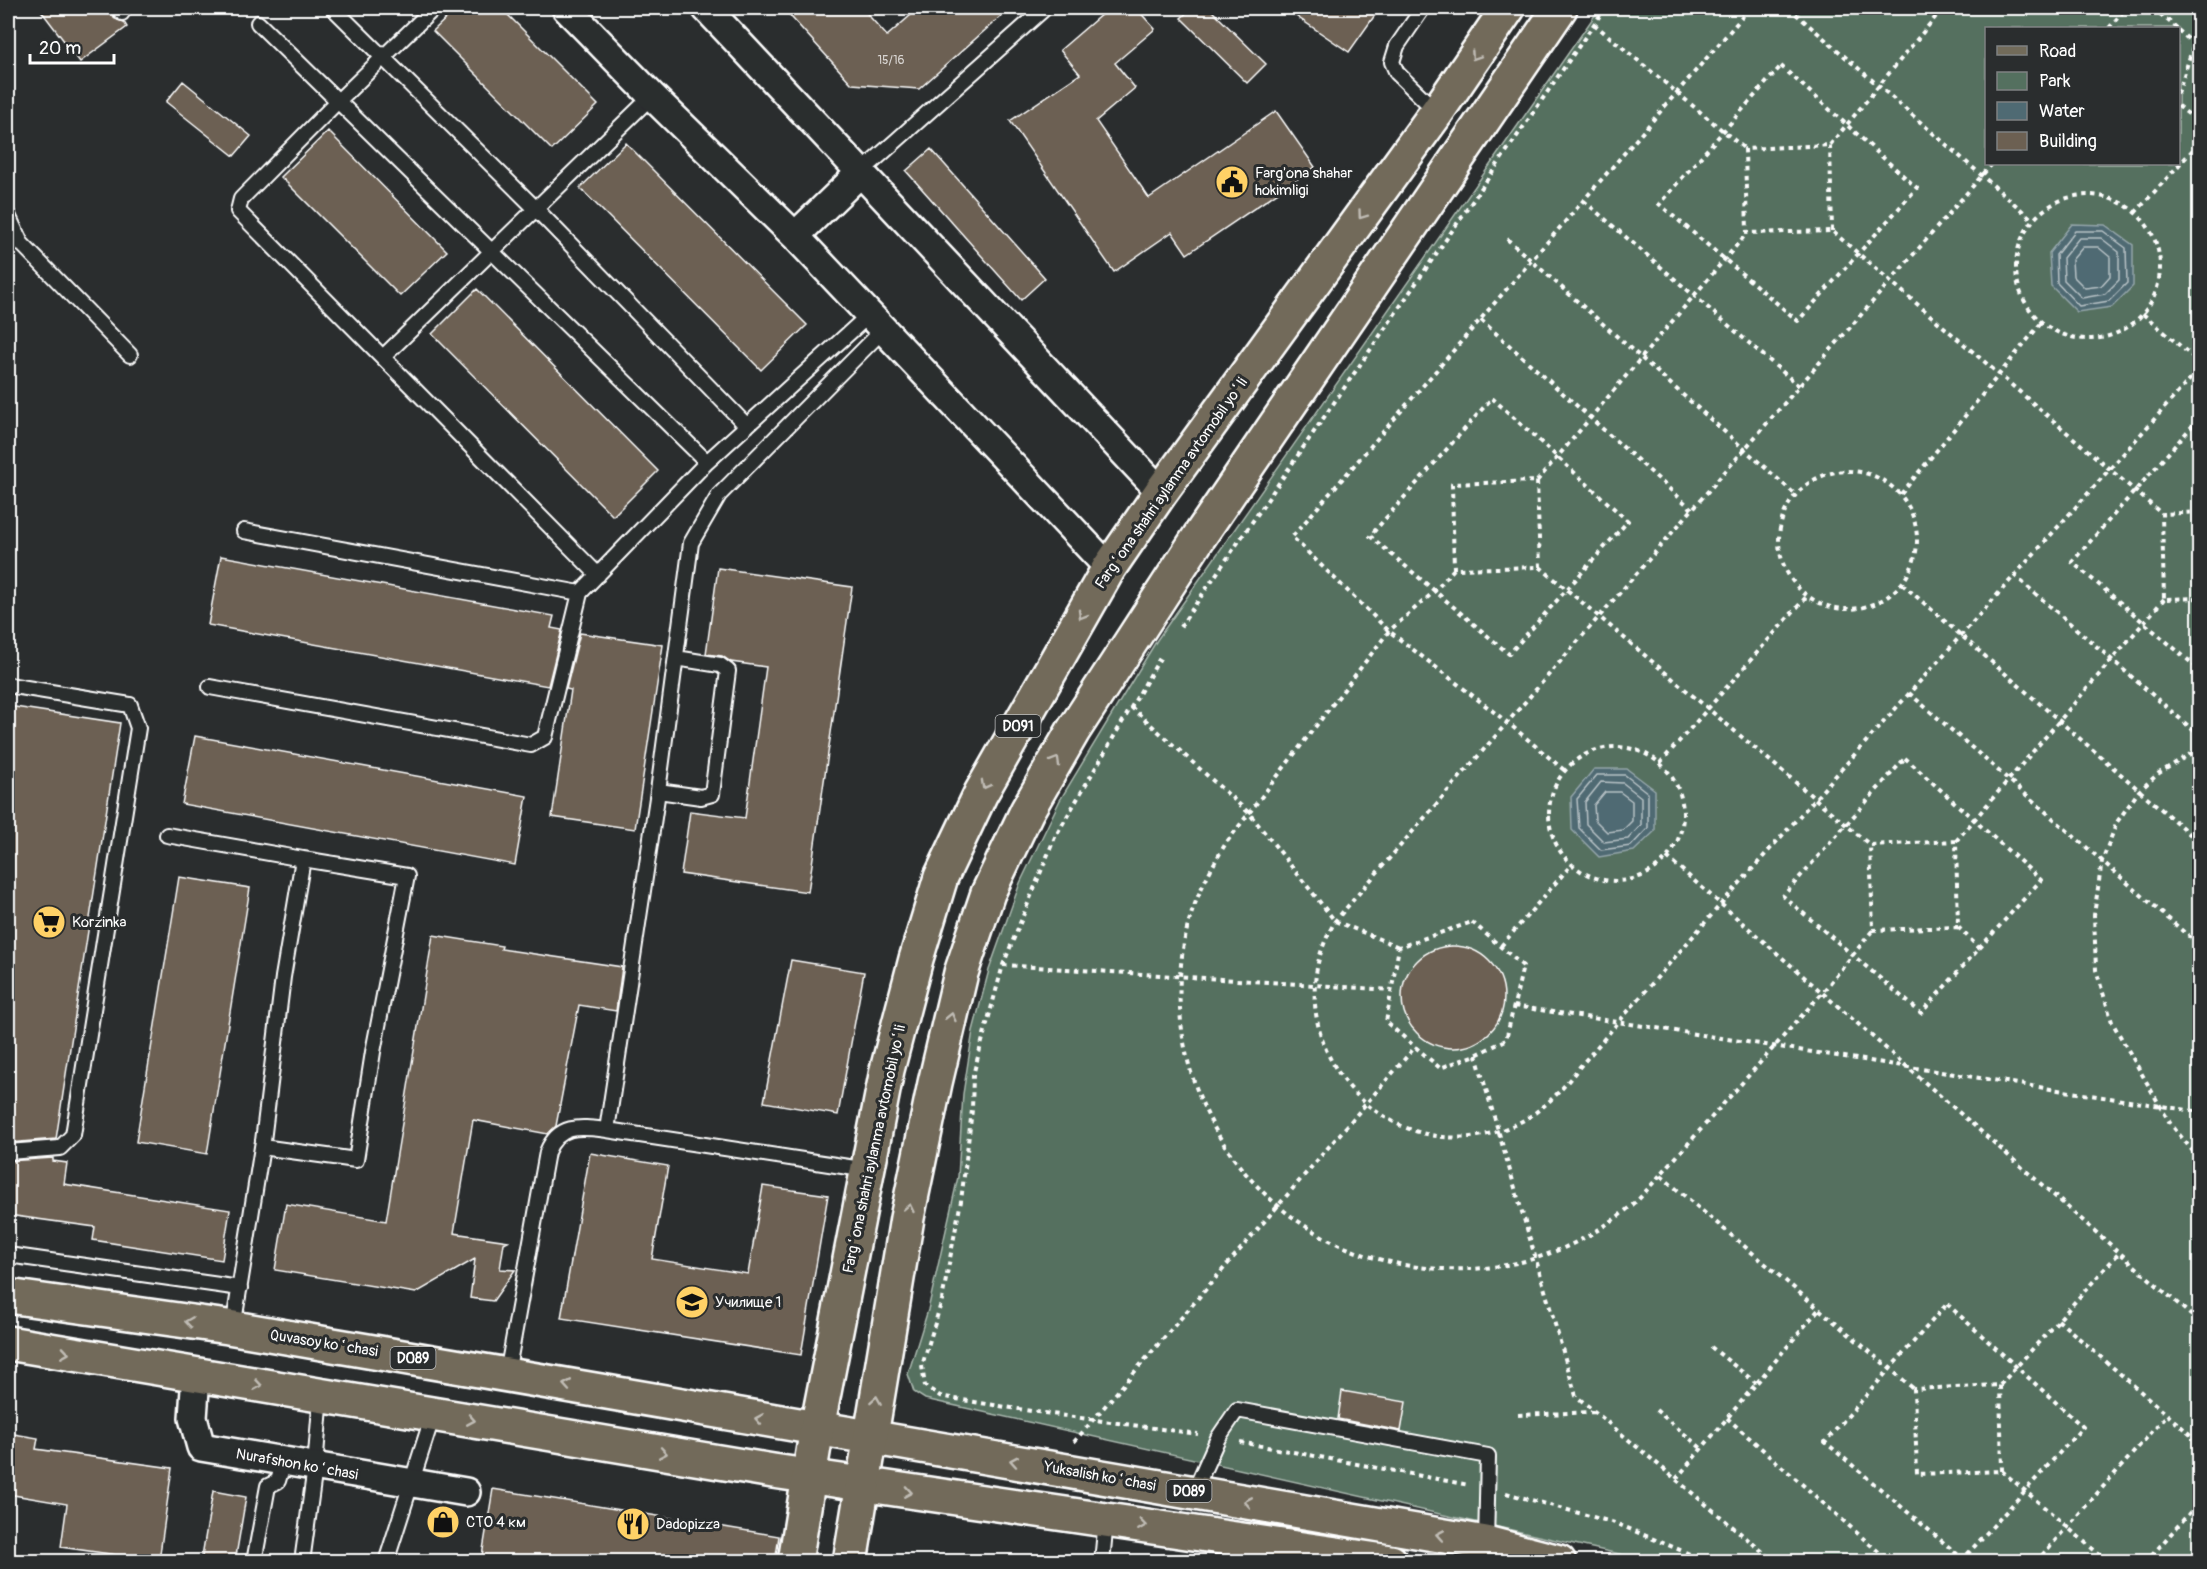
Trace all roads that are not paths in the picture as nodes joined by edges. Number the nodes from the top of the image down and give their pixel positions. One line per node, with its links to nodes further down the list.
1 (333, 8): 11 (lane)
2 (434, 8): 11 (lane)
3 (566, 8): 12 (street)
4 (706, 8): 15 (street)
5 (1045, 8): 15 (lane)
6 (1423, 8): 14 (lane)
7 (1560, 8): 10 (main road)
8 (1505, 11): 10 (main road); 14 (main road, Fargʻona shahri aylanma avtomobil yoʻli / D091, one-way to 14)
9 (258, 22): 13 (lane)
10 (1537, 41): 50 (main road, one-way to 10)
11 (382, 58): 13 (lane); 16 (lane)
12 (652, 96): 16 (lane); 18 (street)
13 (338, 101): 19 (lane); 22 (lane)
14 (1437, 112): 25 (main road, Fargʻona shahri aylanma avtomobil yoʻli / D091, one-way to 25)
15 (860, 173): 18 (street); 25 (street)
16 (536, 209): 19 (lane); 23 (lane)
17 (8, 215): 21 (lane)
18 (795, 236): 20 (street)
19 (493, 251): 22 (lane); 24 (lane)
20 (877, 321): 23 (lane); 27 (street); 30 (lane)
21 (130, 355)
22 (383, 357): 28 (lane)
23 (747, 426): 24 (lane)
24 (707, 462): 28 (lane)
25 (1161, 492): 27 (main road, Fargʻona shahri aylanma avtomobil yoʻli / D091)
26 (244, 531): 29 (lane)
27 (1109, 568): 39 (main road, Fargʻona shahri aylanma avtomobil yoʻli / D091, one-way to 39)
28 (598, 574): 29 (lane)
29 (580, 593): 32 (lane)
30 (676, 658): 33 (lane); 33 (lane)
31 (8, 685): 38 (lane)
32 (210, 687)
33 (658, 791): 36 (lane)
34 (167, 835): 35 (lane)
35 (303, 859): 37 (lane); 37 (lane)
36 (607, 1130): 39 (lane); 45 (lane)
37 (262, 1147): 41 (lane)
38 (8, 1152)
39 (868, 1170): 49 (main road, Fargʻona shahri aylanma avtomobil yoʻli / D091)
40 (8, 1255): 41 (lane)
41 (240, 1288): 43 (lane)
42 (8, 1296): 43 (main road, Quvasoy koʻchasi / D089, one-way to 42)
43 (233, 1328): 45 (main road, Quvasoy koʻchasi / D089)
44 (8, 1343): 46 (main road, one-way to 46)
45 (507, 1374): 49 (main road, Quvasoy koʻchasi / D089, one-way to 45)
46 (196, 1375): 47 (main road, one-way to 47); 51 (street, Nurafshon koʻchasi)
47 (321, 1395): 48 (main road); 52 (lane)
48 (433, 1414): 53 (main road, one-way to 53); 54 (lane)
49 (817, 1428): 50 (main road, Yuksalish koʻchasi / D089); 53 (main road, Fargʻona shahri aylanma avtomobil yoʻli / D091)
50 (870, 1436): 55 (main road); 57 (main road, Yuksalish koʻchasi / D089, one-way to 50)
51 (284, 1461): 52 (street, Nurafshon koʻchasi); 60 (lane)
52 (315, 1467): 54 (street, Nurafshon koʻchasi); 61 (lane)
53 (808, 1476): 55 (main road); 63 (main road, Fargʻona shahri aylanma avtomobil yoʻli / D091)
54 (411, 1483): 56 (street, Nurafshon koʻchasi); 62 (lane)
55 (862, 1484): 58 (main road, one-way to 58); 64 (main road)
56 (466, 1492)
57 (1194, 1492): 59 (main road, Yuksalish koʻchasi / D089, one-way to 57); 59 (lane)
58 (1106, 1520): 65 (lane); 66 (main road, one-way to 66)
59 (1486, 1543): 67 (main road, Yuksalish koʻchasi / D089)
60 (254, 1562)
61 (302, 1562)
62 (386, 1562)
63 (795, 1562)
64 (850, 1562)
65 (1102, 1562)
66 (1391, 1562)
67 (1558, 1562)

